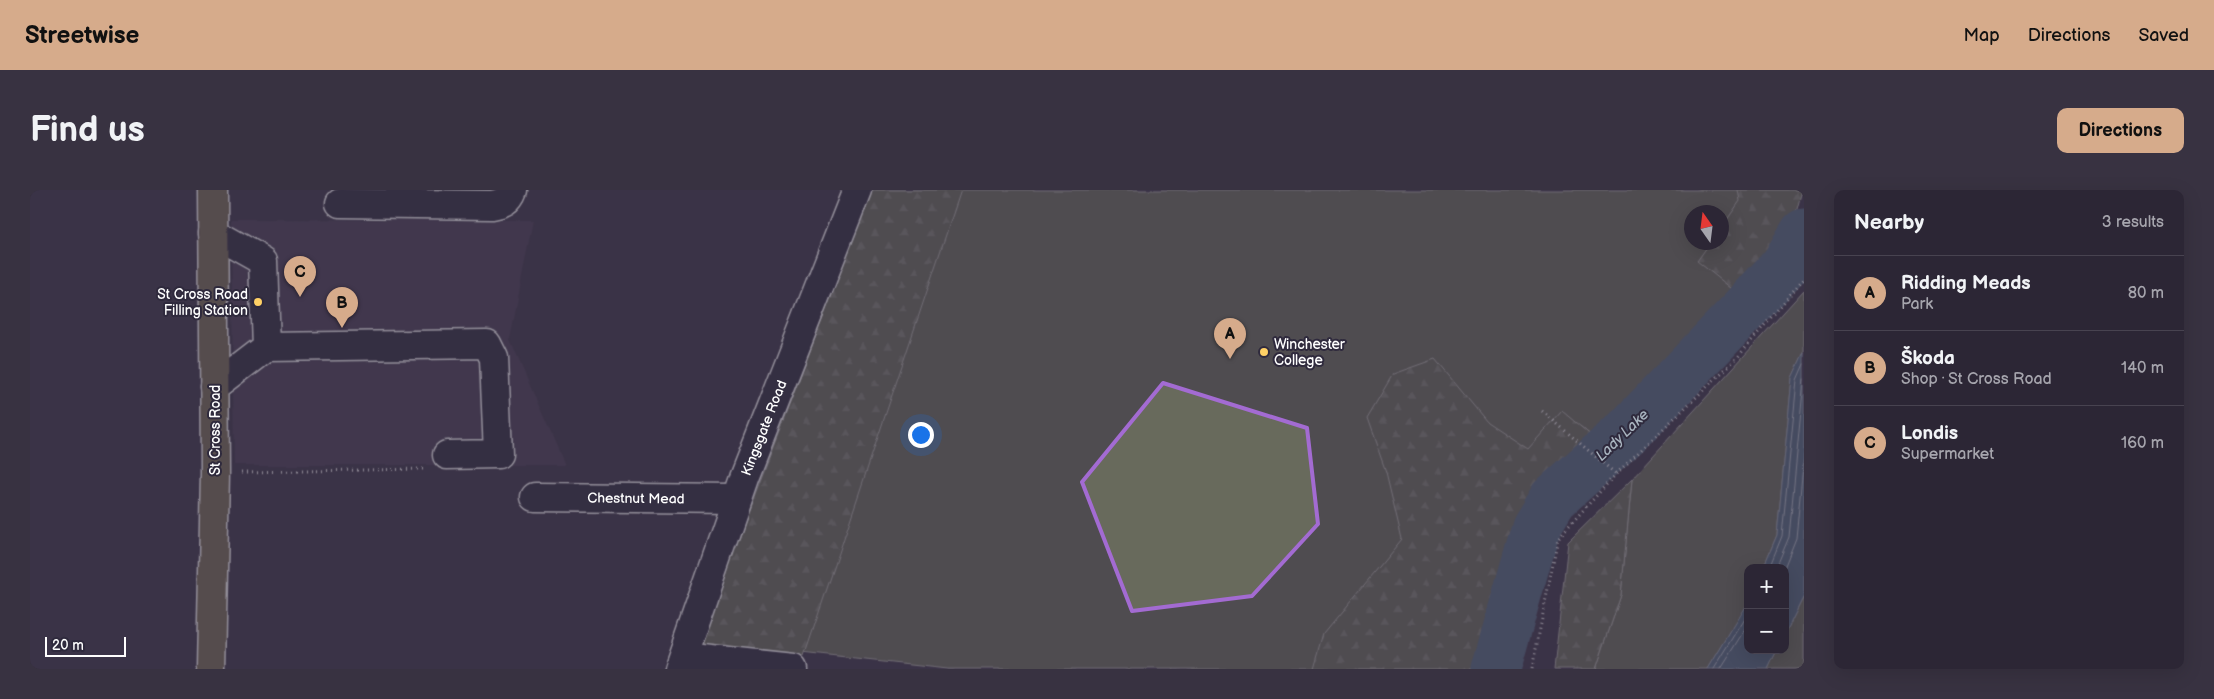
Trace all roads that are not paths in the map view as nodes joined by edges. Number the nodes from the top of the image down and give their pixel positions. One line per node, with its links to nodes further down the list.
1 (213, 190): 5 (main road, St Cross Road)
2 (513, 190): 4 (street)
3 (858, 190): 10 (street, Kingsgate Road)
4 (340, 203)
5 (213, 233): 6 (street); 7 (main road, St Cross Road)
6 (266, 347): 7 (street); 8 (street)
7 (214, 388): 12 (main road, St Cross Road)
8 (447, 455)
9 (535, 497): 10 (street, Chestnut Mead)
10 (736, 499): 11 (street, Kingsgate Road)
11 (680, 663): 13 (street)
12 (211, 669)
13 (793, 669)

